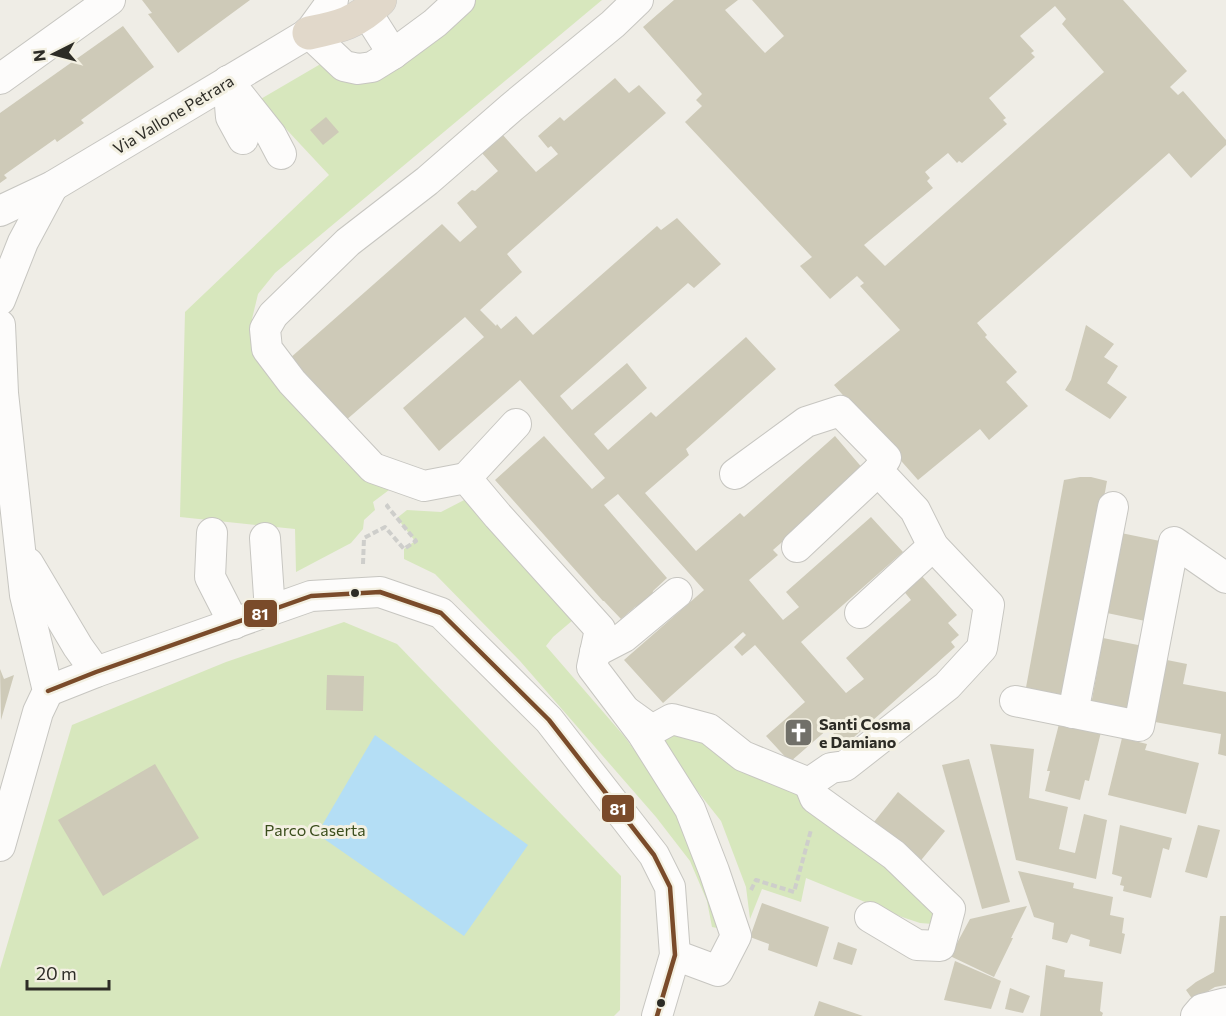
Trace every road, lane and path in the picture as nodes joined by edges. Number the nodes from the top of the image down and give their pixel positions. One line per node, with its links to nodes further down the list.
1 (110, 0): 8 (street)
2 (333, 0): 6 (street, Via Vallone Petrara)
3 (460, 0): 7 (street)
4 (638, 0): 21 (street)
5 (374, 6): 6 (highway); 7 (street)
6 (309, 33): 7 (street); 9 (street, Via Vallone Petrara)
7 (393, 54)
8 (0, 79)
9 (228, 81): 10 (street); 11 (street); 12 (street, Via Vallone Petrara)
10 (243, 139)
11 (281, 153)
12 (54, 186): 13 (street, Via Vallone Petrara); 14 (street)
13 (0, 211)
14 (0, 300)
15 (0, 325): 16 (street)
16 (2, 394): 26 (street)
17 (516, 424): 20 (street)
18 (878, 471): 19 (street); 25 (street); 27 (street)
19 (735, 474)
20 (466, 478): 21 (street); 34 (street)
21 (414, 482): 29 (path)
22 (1113, 507): 39 (street)
23 (212, 533): 33 (street)
24 (265, 538): 31 (street)
25 (933, 546): 32 (street); 40 (street)
26 (20, 547): 35 (street); 36 (street)
27 (797, 547)
28 (1226, 578): 39 (street)
29 (362, 593): 31 (street); 44 (street)
30 (677, 593): 34 (street)
31 (270, 611): 33 (street)
32 (860, 613)
33 (234, 624): 35 (street)
34 (595, 652): 38 (street)
35 (96, 672): 36 (street)
36 (48, 691): 41 (street)
37 (1016, 701): 39 (street)
38 (625, 711): 40 (street); 43 (street)
39 (1073, 713)
40 (814, 792): 42 (street); 43 (path)
41 (0, 846)
42 (870, 917)
43 (736, 936): 44 (street)
44 (675, 955): 46 (street)
45 (1226, 1003): 47 (street)
46 (657, 1016)
47 (1196, 1016)

